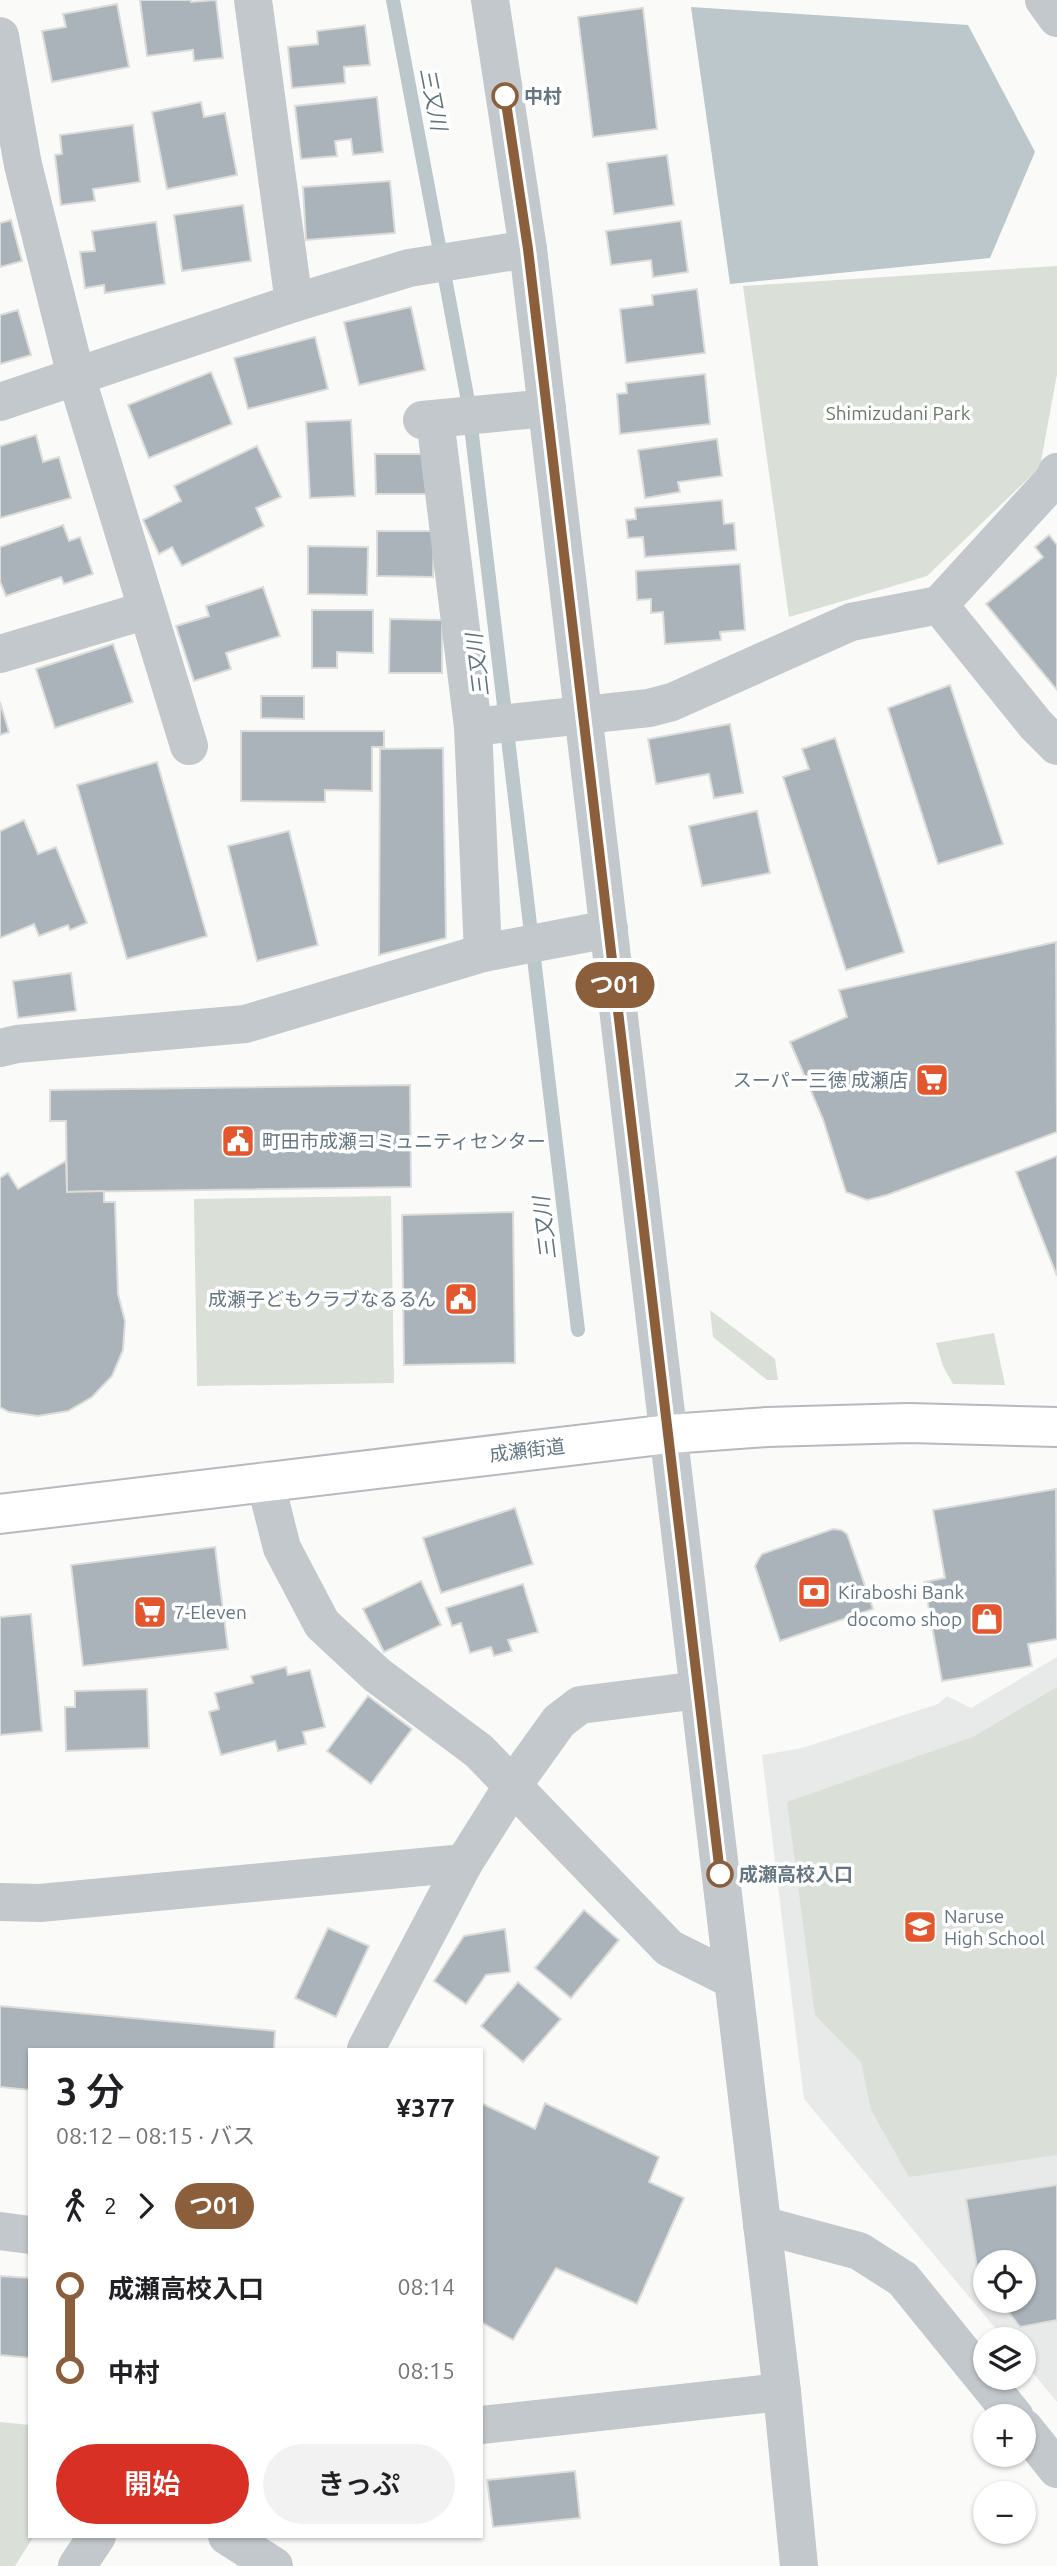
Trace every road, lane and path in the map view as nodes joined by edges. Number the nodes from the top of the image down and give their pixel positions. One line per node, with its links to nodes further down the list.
1 (253, 0): 8 (street)
2 (490, 0): 7 (street)
3 (1044, 0): 4 (street)
4 (1057, 18)
5 (0, 36): 6 (street)
6 (12, 168): 9 (street)
7 (528, 249): 8 (street); 11 (street)
8 (294, 303): 9 (street)
9 (76, 376): 10 (street); 14 (street)
10 (0, 402)
11 (547, 408): 16 (street); 17 (street)
12 (1056, 477): 13 (street)
13 (939, 605): 16 (street); 19 (street)
14 (147, 610): 15 (street); 18 (street)
15 (0, 654)
16 (583, 715): 17 (street); 20 (street)
17 (478, 726): 21 (street)
18 (189, 746)
19 (1057, 746)
20 (609, 929): 21 (street); 24 (street)
21 (492, 951): 22 (street)
22 (0, 1048)
23 (1057, 1427): 24 (main road, 成瀬街道)
24 (669, 1434): 25 (main road, 成瀬街道); 27 (street)
25 (265, 1481): 26 (main road, 成瀬街道); 28 (street)
26 (0, 1514)
27 (699, 1690): 28 (street); 31 (street)
28 (513, 1785): 29 (street); 31 (street)
29 (464, 1863): 30 (street); 32 (street)
30 (0, 1902)
31 (733, 1980): 33 (street)
32 (367, 2048)
33 (762, 2225): 36 (street); 37 (street)
34 (0, 2231): 35 (street)
35 (28, 2235)
36 (782, 2392): 38 (street); 45 (street)
37 (1004, 2404)
38 (483, 2425)
39 (1036, 2443): 40 (street)
40 (1057, 2469)
41 (96, 2538): 43 (street)
42 (230, 2538): 44 (street)
43 (77, 2566)
44 (274, 2566)
45 (799, 2566)

